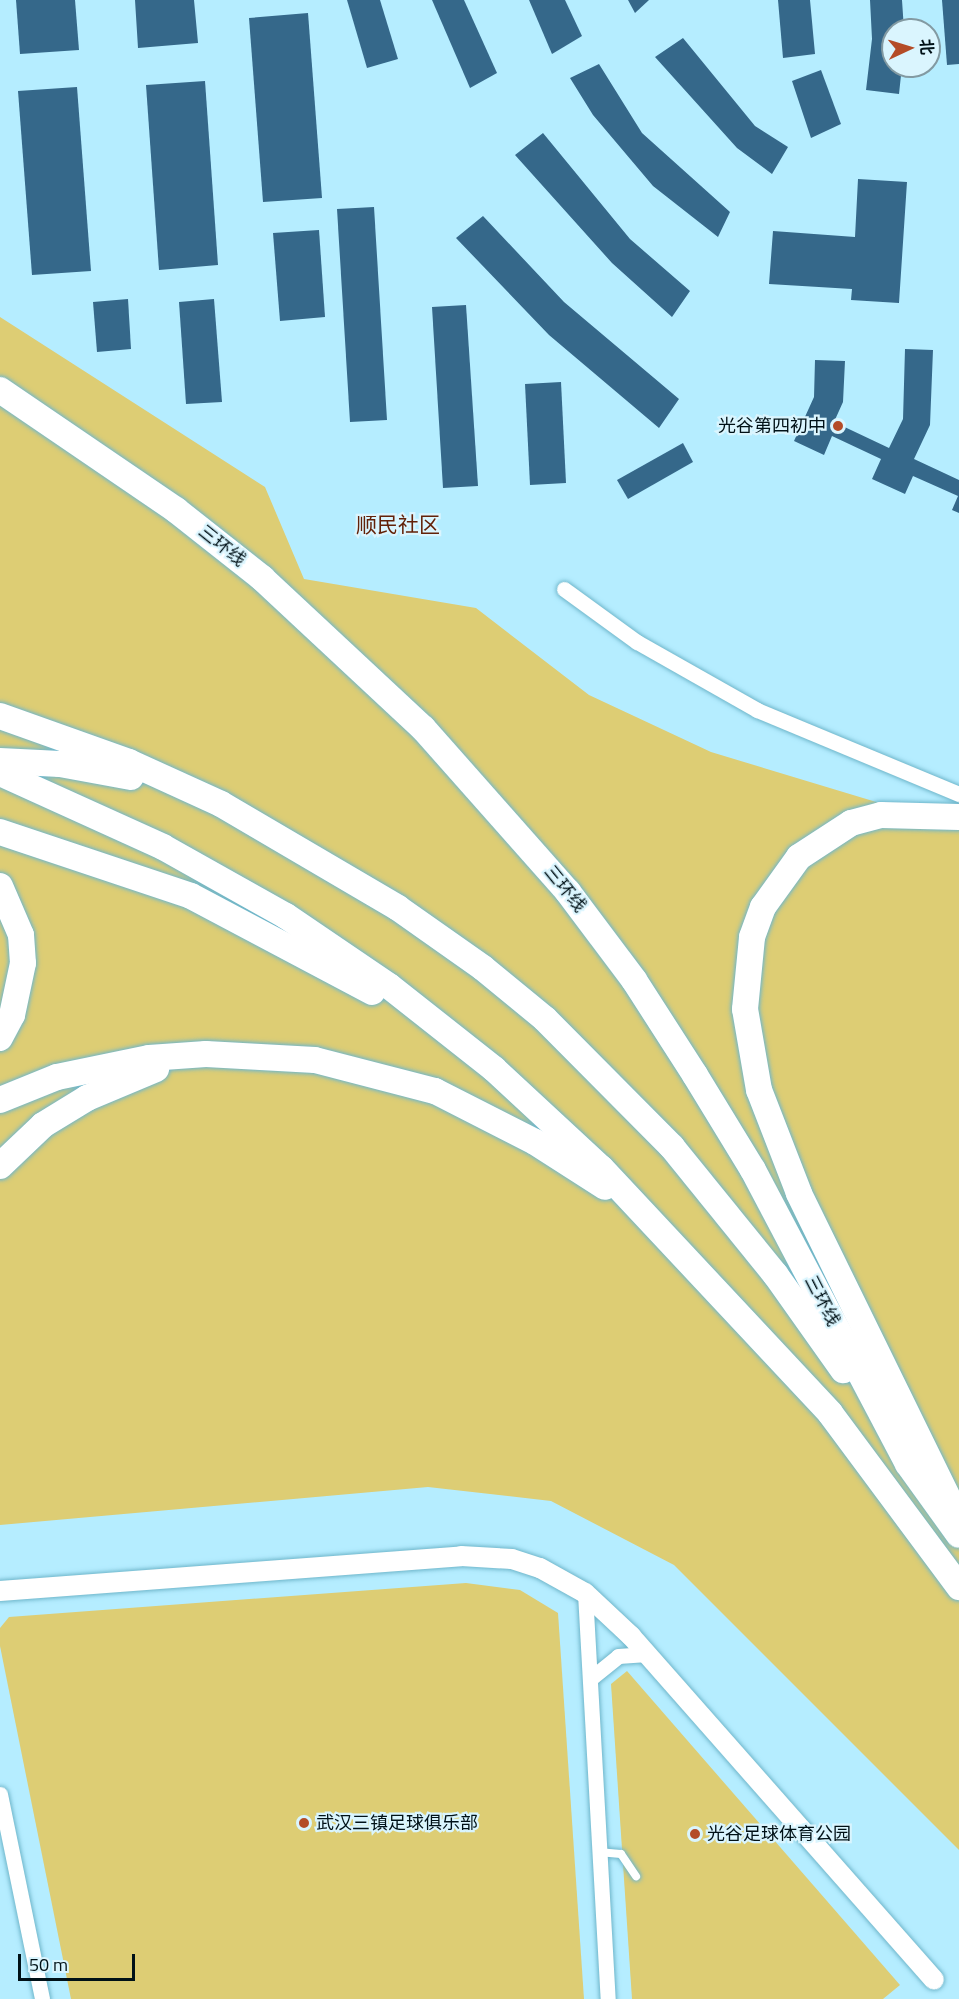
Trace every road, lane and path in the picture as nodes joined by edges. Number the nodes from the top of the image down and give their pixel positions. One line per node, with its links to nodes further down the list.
1 (0, 390): 17 (highway, 三环线)
2 (564, 589): 6 (street)
3 (0, 716): 7 (highway)
4 (0, 761): 7 (highway)
5 (0, 773): 13 (highway)
6 (959, 794)
7 (220, 804): 17 (highway)
8 (959, 817): 18 (highway)
9 (0, 832): 13 (highway)
10 (0, 886): 11 (highway)
11 (0, 1038)
12 (206, 1053): 14 (highway); 15 (highway); 16 (highway)
13 (494, 1069): 16 (highway)
14 (0, 1100)
15 (0, 1166)
16 (653, 1222): 20 (highway)
17 (908, 1464): 19 (highway, 三环线)
18 (959, 1522)
19 (959, 1535)
20 (959, 1587)
21 (0, 1591): 22 (street)
22 (585, 1593): 23 (street); 24 (street)
23 (647, 1654): 24 (street); 28 (street)
24 (590, 1679): 26 (street)
25 (0, 1794): 29 (street)
26 (598, 1852): 27 (lane); 30 (street)
27 (636, 1876)
28 (934, 1980)
29 (42, 1999)
30 (608, 1999)

